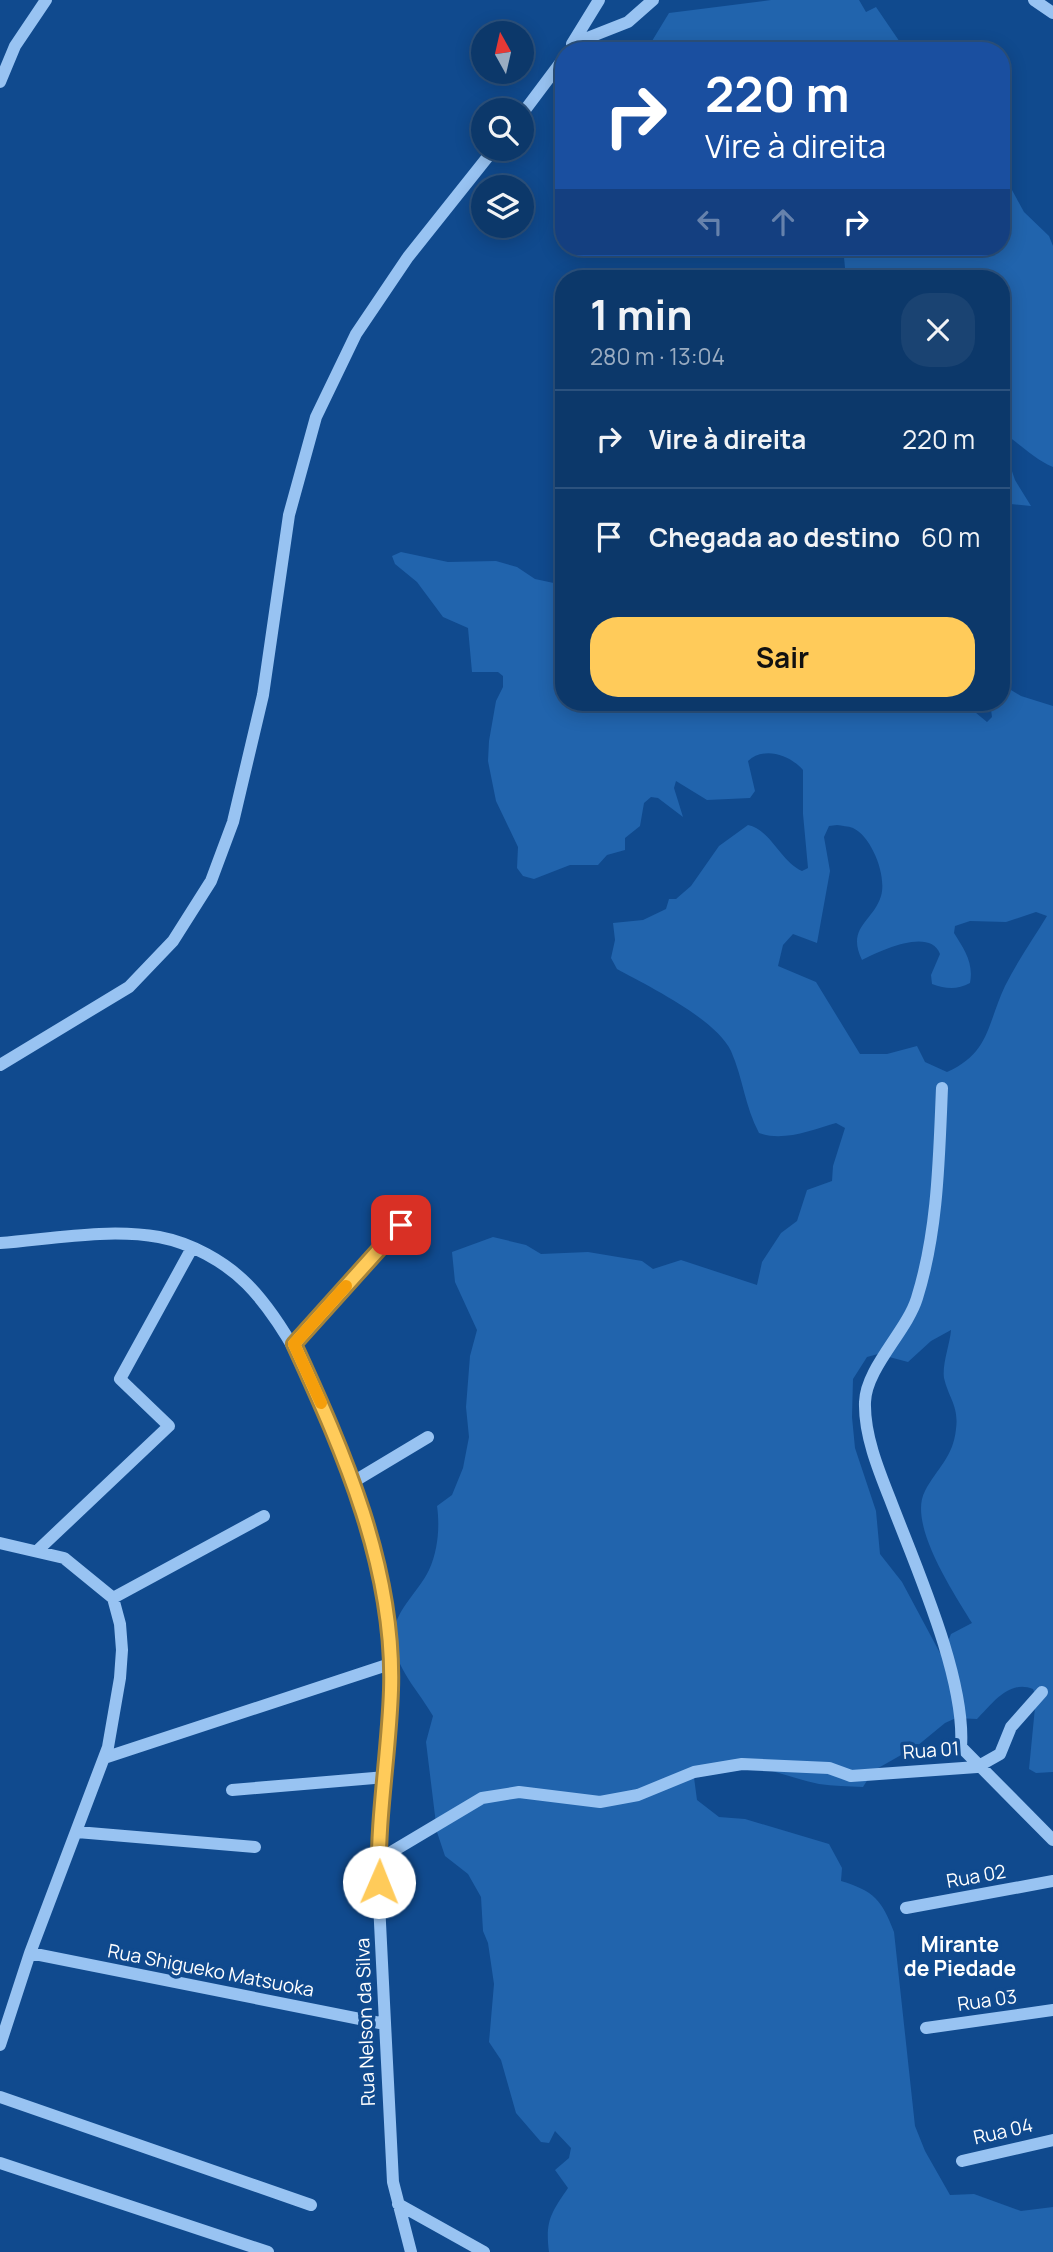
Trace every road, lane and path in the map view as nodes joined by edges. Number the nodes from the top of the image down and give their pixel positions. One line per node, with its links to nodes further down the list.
1 (46, 0): 9 (street)
2 (599, 0): 6 (street)
3 (653, 0): 7 (street)
4 (1034, 0): 5 (street)
5 (1053, 13)
6 (573, 42)
7 (582, 42)
8 (555, 70): 10 (street)
9 (0, 82)
10 (534, 98)
11 (484, 161): 12 (street)
12 (2, 1059)
13 (942, 1088): 27 (street)
14 (401, 1225): 17 (street)
15 (0, 1243): 16 (street, Rua Nelson da Silva)
16 (192, 1248): 17 (street, Rua Nelson da Silva); 22 (street)
17 (294, 1344): 19 (street, Rua Nelson da Silva)
18 (428, 1437): 19 (street)
19 (353, 1482): 24 (street, Rua Nelson da Silva)
20 (264, 1516): 23 (street)
21 (0, 1543): 22 (street)
22 (38, 1550): 23 (street)
23 (113, 1598): 26 (street)
24 (390, 1664): 26 (street); 28 (street, Rua Nelson da Silva)
25 (1042, 1692): 27 (street, Rua 01)
26 (104, 1758): 30 (street)
27 (977, 1767): 31 (street); 33 (street, Rua 01)
28 (386, 1777): 29 (street); 33 (street, Rua Nelson da Silva)
29 (232, 1790)
30 (77, 1832): 32 (street); 36 (street)
31 (1053, 1840)
32 (256, 1847)
33 (378, 1860): 38 (street, Rua Nelson da Silva)
34 (1053, 1881): 35 (street, Rua 02)
35 (906, 1908)
36 (30, 1953): 38 (street, Rua Shigueko Matsuoka); 40 (street)
37 (1053, 2010): 39 (street, Rua 03)
38 (385, 2024): 45 (street, Rua Nelson da Silva)
39 (926, 2028)
40 (0, 2045)
41 (0, 2097): 46 (street)
42 (1053, 2140): 43 (street, Rua 04)
43 (962, 2161)
44 (0, 2163): 47 (street)
45 (398, 2204): 48 (street, Rua Nelson da Silva); 49 (street)
46 (311, 2205)
47 (268, 2252)
48 (411, 2252)
49 (484, 2252)

